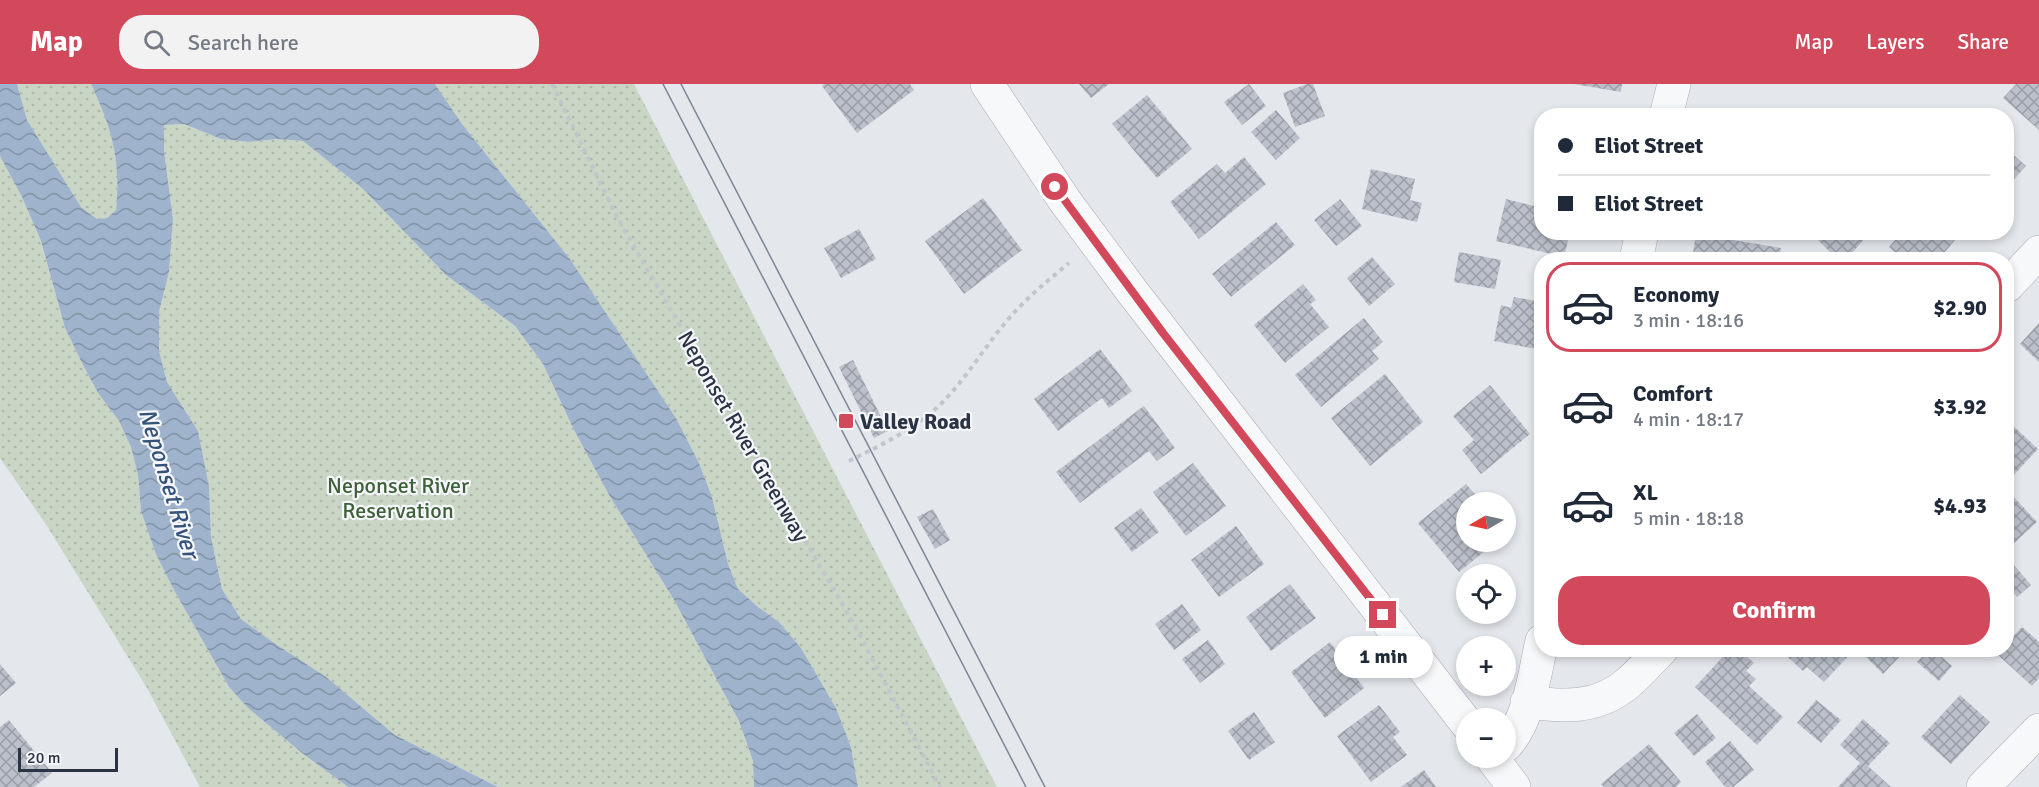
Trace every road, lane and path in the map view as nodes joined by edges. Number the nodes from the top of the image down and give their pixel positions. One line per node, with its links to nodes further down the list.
1 (552, 84): 16 (path, Neponset River Greenway)
2 (987, 84): 5 (street)
3 (1674, 84): 4 (street)
4 (1668, 108)
5 (1096, 242): 8 (path); 12 (street)
6 (2039, 252): 7 (street)
7 (2014, 279)
8 (849, 461)
9 (1538, 657): 11 (street)
10 (1654, 657): 11 (street)
11 (1527, 702): 14 (street)
12 (1456, 710)
13 (2039, 730): 18 (street)
14 (1516, 734)
15 (1500, 768): 17 (street)
16 (940, 787)
17 (1514, 787)
18 (1983, 787)

